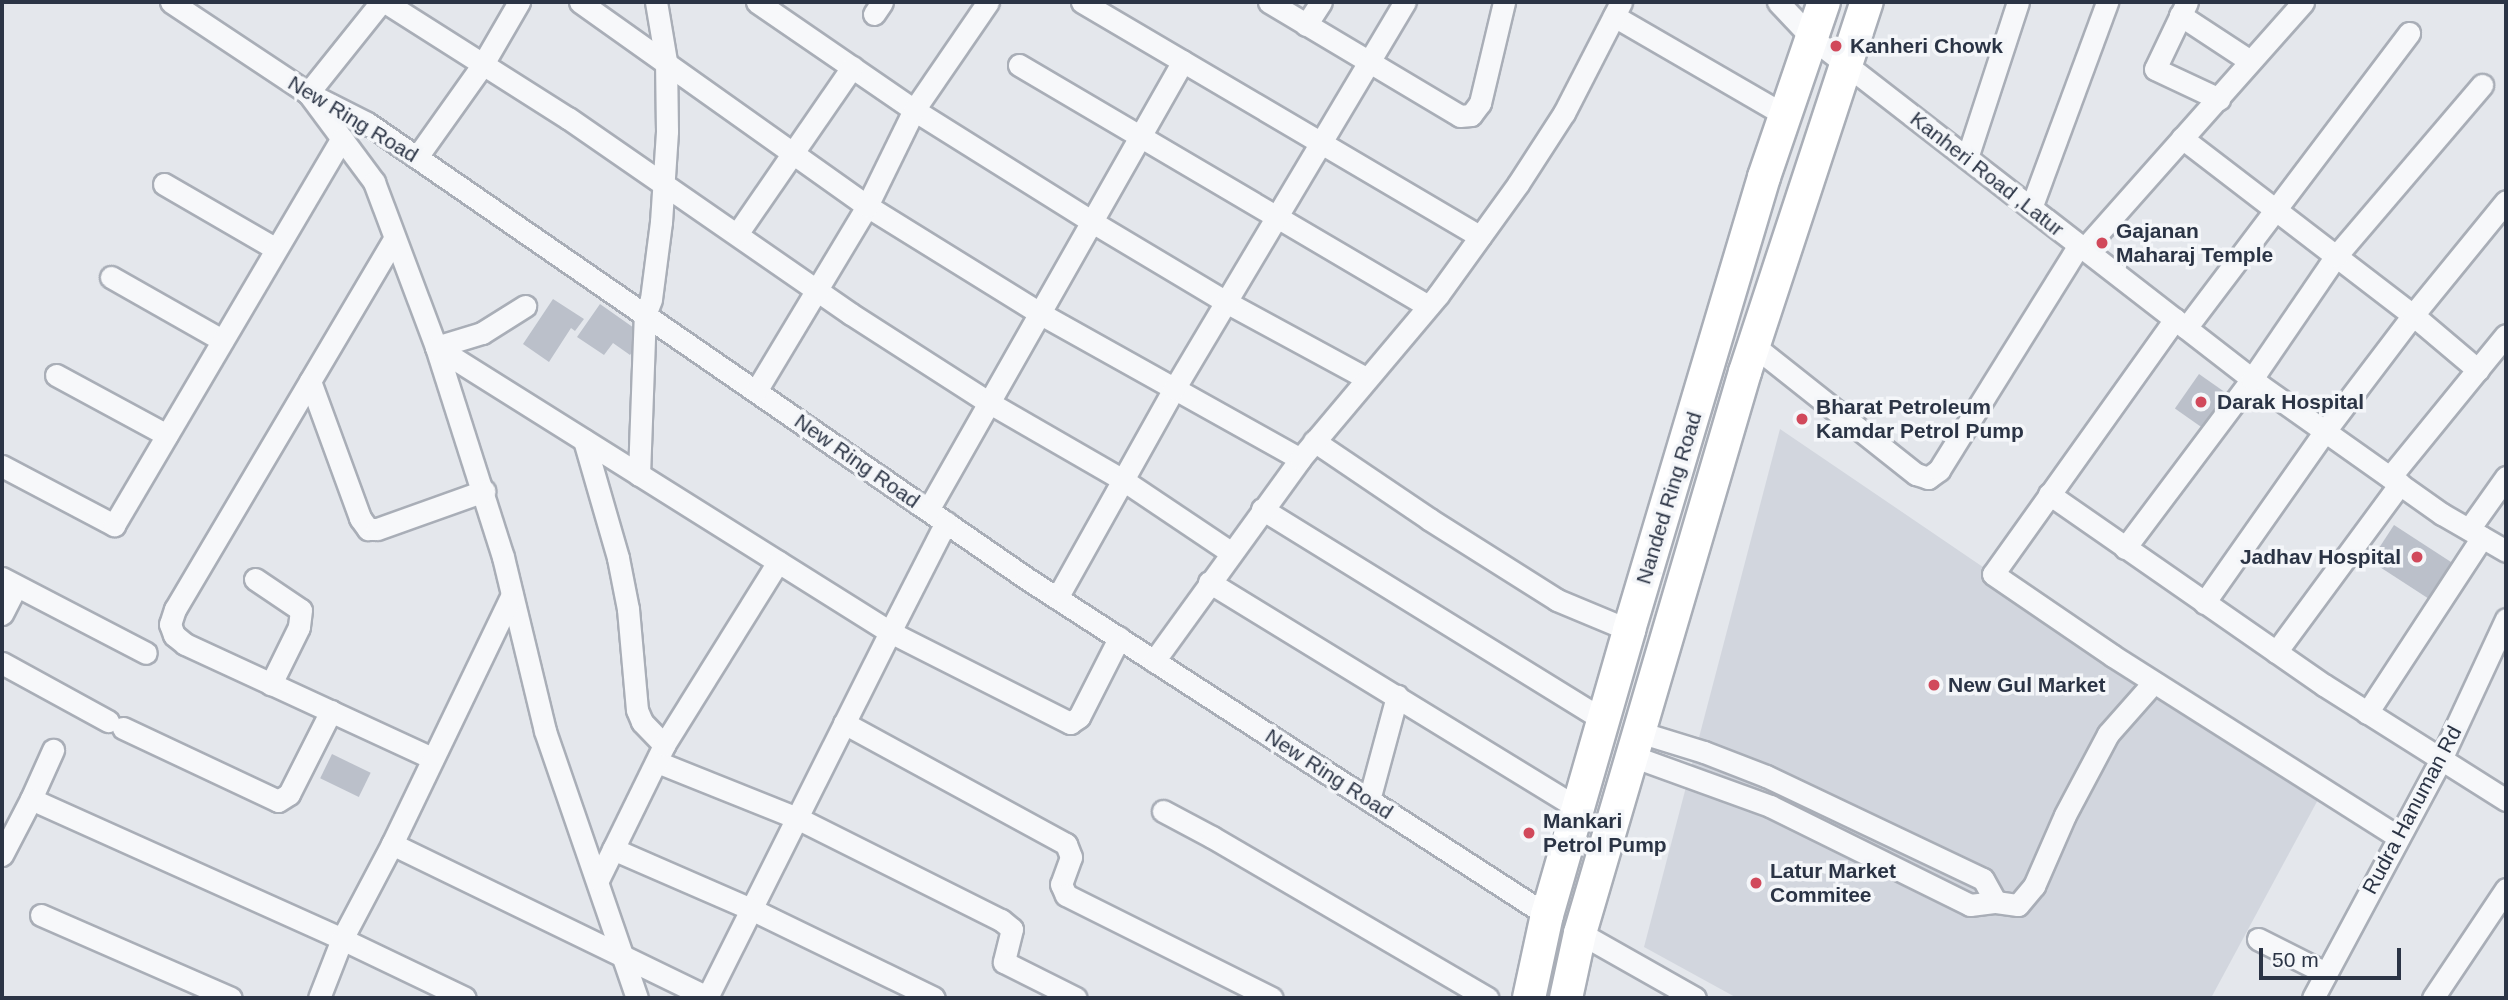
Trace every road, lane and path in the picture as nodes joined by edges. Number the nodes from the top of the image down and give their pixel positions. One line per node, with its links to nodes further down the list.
1 (171, 2): 33 (street, New Ring Road)
2 (383, 2): 27 (street); 33 (street)
3 (519, 2): 27 (street)
4 (580, 2): 24 (street)
5 (656, 2): 24 (street)
6 (757, 2): 31 (street)
7 (988, 2): 35 (street)
8 (1082, 2): 25 (street)
9 (1269, 2): 21 (street)
10 (1321, 2): 21 (street)
11 (1405, 2): 28 (street)
12 (1504, 2): 28 (street)
13 (1779, 2): 23 (street, Kanheri Road ,Latur)
14 (1824, 2): 23 (highway, Nanded Ring Road)
15 (1867, 2): 30 (highway)
16 (2018, 2): 43 (street)
17 (2107, 2): 48 (street)
18 (2302, 2): 26 (street)
19 (2184, 8): 26 (street); 34 (street)
20 (1617, 9): 36 (street); 53 (street)
21 (1306, 25): 28 (street)
22 (2409, 33): 49 (street)
23 (1811, 38): 30 (street, Kanheri Road ,Latur); 36 (highway, Nanded Ring Road)
24 (666, 61): 41 (street); 44 (street)
25 (1183, 61): 37 (street); 40 (street)
26 (2250, 61): 34 (street)
27 (483, 64): 42 (street); 44 (street)
28 (1369, 64): 40 (street)
29 (1019, 65): 37 (street)
30 (1847, 65): 43 (street, Kanheri Road ,Latur); 69 (highway)
31 (852, 68): 35 (street); 41 (street)
32 (2482, 85): 57 (street)
33 (309, 93): 38 (street); 42 (street, New Ring Road)
34 (2219, 99): 39 (street)
35 (914, 110): 47 (street); 51 (street)
36 (1785, 115): 106 (highway, Nanded Ring Road)
37 (1140, 137): 50 (street); 51 (street)
38 (342, 138): 54 (street); 56 (street)
39 (2182, 138): 49 (street); 55 (street)
40 (1321, 144): 50 (street); 53 (street)
41 (794, 152): 47 (street); 52 (street)
42 (417, 157): 64 (street, New Ring Road)
43 (1967, 158): 48 (street, Kanheri Road ,Latur)
44 (664, 183): 52 (street); 64 (street)
45 (164, 184): 56 (street)
46 (2506, 201): 65 (street)
47 (867, 206): 59 (street); 63 (street)
48 (2031, 208): 55 (street, Kanheri Road ,Latur)
49 (2276, 209): 57 (street); 66 (street)
50 (1276, 219): 60 (street); 62 (street)
51 (1094, 223): 60 (street); 63 (street)
52 (737, 234): 59 (street)
53 (1480, 236): 62 (street)
54 (394, 239): 70 (street); 75 (street)
55 (2082, 247): 66 (street, Kanheri Road ,Latur); 69 (street)
56 (276, 249): 68 (street)
57 (2336, 256): 65 (street); 74 (street)
58 (111, 276): 68 (street)
59 (817, 290): 77 (street); 78 (street)
60 (1226, 302): 73 (street); 76 (street)
61 (525, 306): 70 (street)
62 (1428, 306): 73 (street)
63 (1041, 314): 76 (street); 78 (street)
64 (646, 315): 77 (street, New Ring Road); 85 (street)
65 (2413, 315): 71 (street); 79 (street)
66 (2181, 324): 74 (street, Kanheri Road ,Latur); 90 (street)
67 (2506, 335): 71 (street)
68 (222, 340): 80 (street)
69 (1753, 345): 120 (highway)
70 (436, 346): 81 (street); 89 (street)
71 (2478, 370): 88 (street)
72 (56, 375): 80 (street)
73 (1366, 378): 82 (street)
74 (2252, 379): 79 (street, Kanheri Road ,Latur); 94 (street)
75 (310, 381): 89 (street); 114 (street)
76 (1174, 389): 83 (street); 87 (street)
77 (756, 391): 92 (street, New Ring Road)
78 (988, 402): 87 (street); 92 (street)
79 (2325, 431): 88 (street, Kanheri Road ,Latur); 103 (street)
80 (167, 435): 84 (street)
81 (584, 440): 85 (street); 122 (street)
82 (1314, 440): 83 (street); 106 (street)
83 (1300, 459): 91 (street)
84 (2, 466)
85 (639, 475): 97 (street)
86 (2506, 477): 93 (street)
87 (1123, 480): 96 (street); 102 (street)
88 (2395, 480): 93 (street, Kanheri Road ,Latur); 109 (street)
89 (484, 491): 101 (street)
90 (2049, 494): 94 (street); 113 (street)
91 (1262, 509): 96 (street); 118 (street)
92 (937, 517): 102 (street, New Ring Road); 107 (street)
93 (2476, 533): 95 (street, Kanheri Road ,Latur); 117 (street)
94 (2126, 548): 103 (street)
95 (2506, 551)
96 (1230, 552): 100 (street)
97 (778, 562): 107 (street); 122 (street)
98 (255, 579): 114 (street)
99 (9, 582): 104 (street); 110 (street)
100 (1209, 582): 111 (street); 115 (street)
101 (512, 595): 124 (street); 135 (street)
102 (1057, 598): 108 (street, New Ring Road)
103 (2204, 603): 109 (street)
104 (2, 614)
105 (2506, 619): 123 (street, Rudra Hanuman Rd)
106 (1629, 630): 118 (highway, Nanded Ring Road)
107 (890, 632): 108 (street); 119 (street)
108 (1119, 638): 111 (street, New Ring Road)
109 (2276, 652): 117 (street)
110 (146, 653)
111 (1154, 661): 126 (street, New Ring Road)
112 (2, 663): 116 (street)
113 (2154, 682): 120 (street); 131 (street)
114 (271, 684): 116 (street)
115 (1397, 696): 126 (street); 128 (street)
116 (331, 711): 124 (street)
117 (2367, 713): 123 (street)
118 (1604, 720): 128 (highway, Nanded Ring Road)
119 (844, 723): 130 (street); 152 (street)
120 (1635, 744): 140 (highway)
121 (53, 750): 125 (street)
122 (661, 754): 130 (street); 133 (street)
123 (2442, 757): 127 (street); 131 (street, Rudra Hanuman Rd)
124 (432, 758): 132 (street)
125 (30, 799): 134 (street); 141 (street)
126 (1369, 800): 139 (street, New Ring Road)
127 (2506, 800)
128 (1578, 807): 139 (highway, Nanded Ring Road)
129 (1163, 811): 153 (street)
130 (797, 818): 137 (street); 151 (street)
131 (2398, 837): 144 (street, Rudra Hanuman Rd)
132 (392, 845): 141 (street); 143 (street)
133 (613, 849): 135 (street); 137 (street)
134 (2, 855)
135 (598, 880): 143 (street)
136 (2506, 889): 158 (street)
137 (751, 909): 149 (street); 150 (street)
138 (41, 915): 145 (street)
139 (1547, 915): 154 (highway, Nanded Ring Road)
140 (1580, 933): 155 (highway); 156 (street)
141 (342, 939): 146 (street); 147 (street)
142 (2258, 939): 144 (street)
143 (624, 954): 148 (street); 149 (street)
144 (2326, 974): 157 (street, Rudra Hanuman Rd)
145 (231, 998)
146 (319, 998)
147 (465, 998)
148 (637, 998)
149 (708, 998)
150 (934, 998)
151 (1076, 998)
152 (1272, 998)
153 (1487, 998)
154 (1529, 998)
155 (1566, 998)
156 (1695, 998)
157 (2313, 998)
158 (2433, 998)

